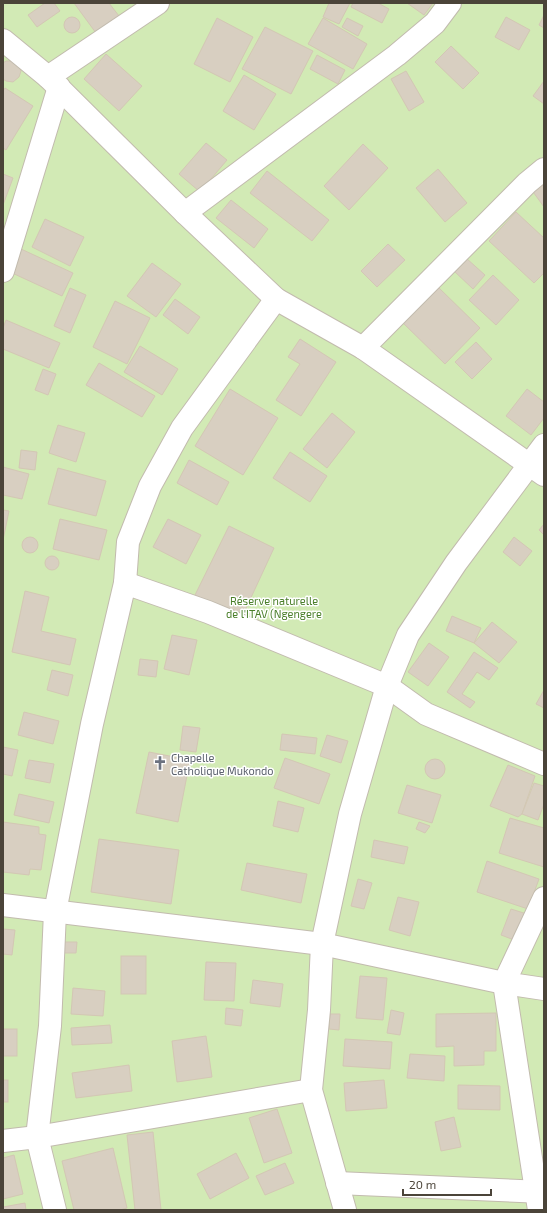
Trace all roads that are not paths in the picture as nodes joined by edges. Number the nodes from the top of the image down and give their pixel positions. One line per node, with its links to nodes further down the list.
1 (158, 3): 4 (street)
2 (450, 3): 6 (street)
3 (3, 40): 4 (street)
4 (53, 82): 6 (street); 7 (street)
5 (544, 169): 9 (street)
6 (185, 214): 8 (street)
7 (3, 271)
8 (276, 299): 9 (street); 12 (street)
9 (363, 348): 11 (street)
10 (544, 444): 11 (street)
11 (536, 470): 13 (street)
12 (125, 583): 13 (street); 17 (street)
13 (387, 686): 14 (street); 18 (street)
14 (544, 764)
15 (544, 898): 19 (street)
16 (3, 905): 17 (street)
17 (55, 912): 18 (street); 22 (street)
18 (322, 944): 19 (street); 21 (street)
19 (504, 983): 20 (street); 25 (street)
20 (544, 989)
21 (311, 1090): 22 (street); 24 (street)
22 (37, 1137): 23 (street); 26 (street)
23 (3, 1141)
24 (337, 1183): 25 (street); 27 (street)
25 (540, 1198)
26 (55, 1210)
27 (345, 1210)

